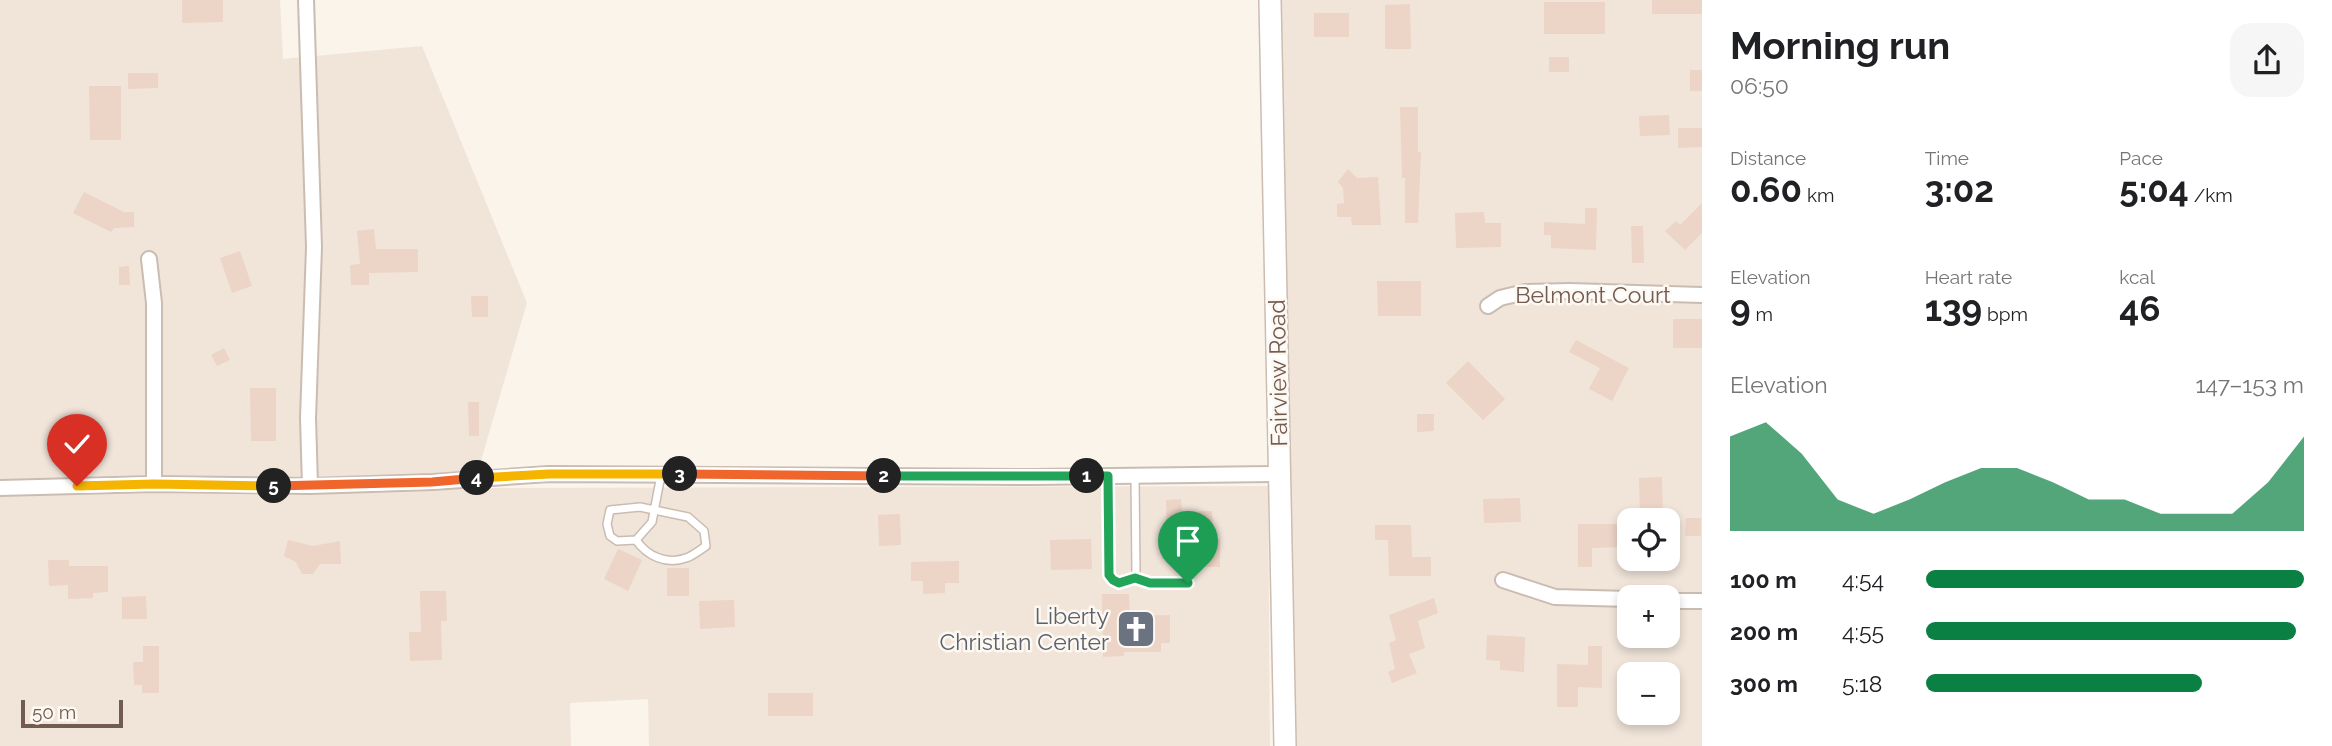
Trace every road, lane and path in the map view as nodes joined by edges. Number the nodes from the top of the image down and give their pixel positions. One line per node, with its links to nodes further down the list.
1 (306, 0): 11 (street)
2 (1270, 0): 7 (main road, Fairview Road)
3 (149, 259): 10 (street)
4 (1702, 295): 5 (street, Belmont Court)
5 (1488, 306)
6 (661, 474): 8 (street); 11 (street); 13 (lane)
7 (1280, 474): 9 (street); 21 (main road, Fairview Road)
8 (1108, 476): 9 (street); 15 (lane)
9 (1135, 476): 15 (lane)
10 (154, 484): 11 (street); 12 (street)
11 (310, 486)
12 (0, 488)
13 (654, 512): 14 (lane); 14 (lane); 14 (lane)
14 (636, 540)
15 (1135, 578): 17 (lane)
16 (1503, 580): 18 (street)
17 (1188, 583)
18 (1617, 599)
19 (1680, 601): 20 (street)
20 (1702, 601)
21 (1285, 746)

